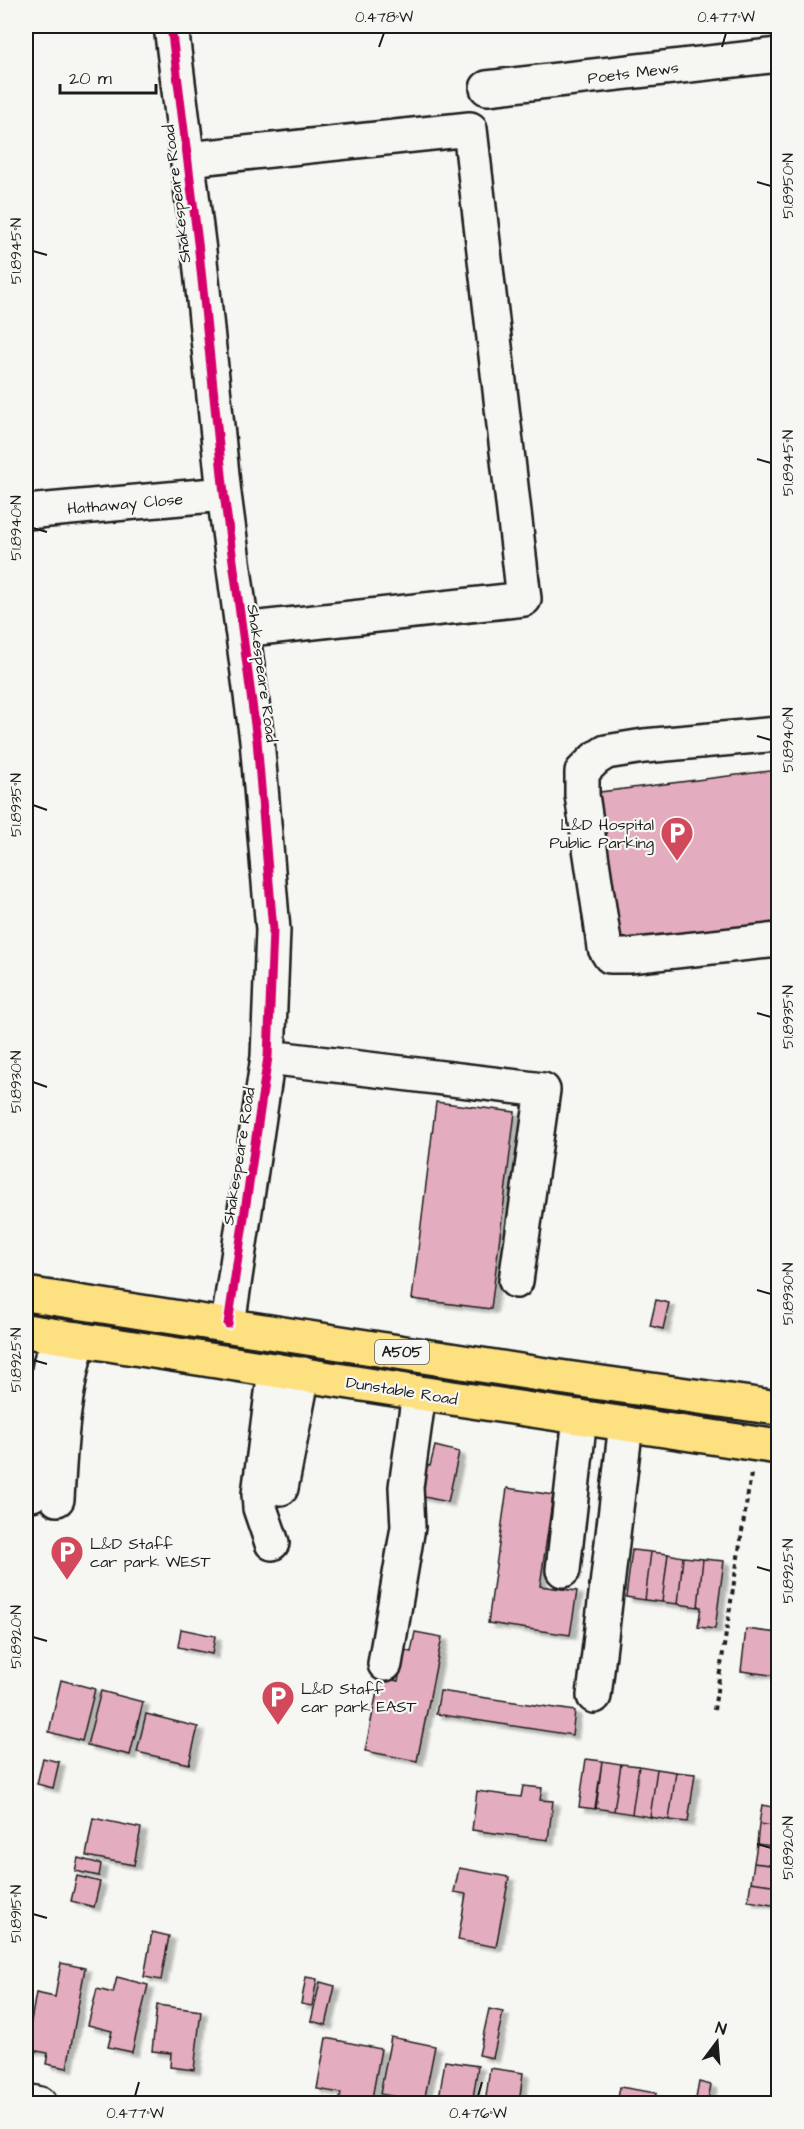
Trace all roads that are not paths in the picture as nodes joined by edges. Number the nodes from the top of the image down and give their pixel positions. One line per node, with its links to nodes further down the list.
1 (171, 26): 4 (street, Shakespeare Road)
2 (778, 55): 3 (street, Poets Mews)
3 (487, 88)
4 (188, 159): 5 (street, Shakespeare Road); 7 (street)
5 (224, 494): 6 (street, Hathaway Close); 7 (street, Shakespeare Road)
6 (26, 512)
7 (242, 630): 10 (street, Shakespeare Road)
8 (778, 734): 9 (street)
9 (778, 940)
10 (268, 1057): 11 (street); 13 (street, Shakespeare Road)
11 (516, 1281)
12 (26, 1294): 13 (main road, A505)
13 (228, 1324): 16 (main road, A505)
14 (53, 1335): 15 (main road, Dunstable Road / A505); 20 (street)
15 (419, 1393): 17 (main road, Dunstable Road / A505); 22 (street)
16 (778, 1408)
17 (580, 1417): 18 (main road, Dunstable Road / A505); 21 (street)
18 (626, 1424): 19 (main road, Dunstable Road / A505); 23 (street)
19 (778, 1447)
20 (44, 1497)
21 (563, 1570)
22 (385, 1664)
23 (594, 1696)
24 (26, 2101): 25 (street)
25 (40, 2103)

